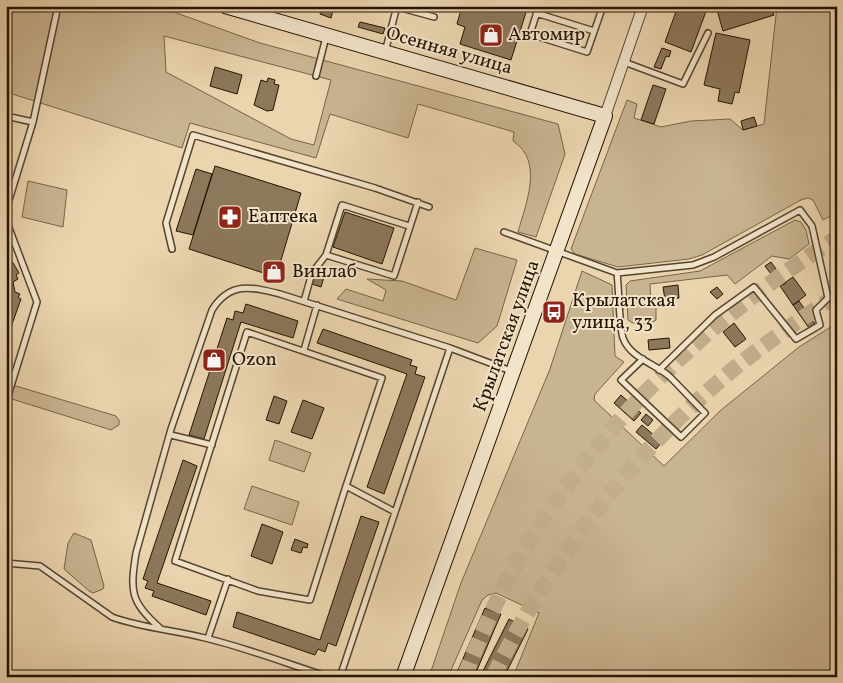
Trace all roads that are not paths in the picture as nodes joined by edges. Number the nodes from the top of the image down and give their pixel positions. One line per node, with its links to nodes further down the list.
1 (58, 6): 17 (lane)
2 (225, 6): 11 (main road, Осенняя улица)
3 (396, 6): 8 (lane); 12 (lane)
4 (538, 6): 7 (lane)
5 (602, 6): 9 (lane)
6 (643, 6): 13 (street, Крылатская улица)
7 (536, 13): 9 (lane); 9 (lane)
8 (434, 17)
9 (594, 31)
10 (708, 33): 13 (lane)
11 (326, 36): 12 (main road, Осенняя улица); 14 (lane)
12 (385, 52): 16 (main road, Осенняя улица)
13 (624, 62): 16 (street, Крылатская улица)
14 (316, 76)
15 (6, 116): 17 (lane)
16 (605, 116): 25 (main road, Крылатская улица)
17 (33, 122): 20 (lane)
18 (418, 202): 19 (lane); 22 (lane); 24 (lane)
19 (429, 207)
20 (6, 210)
21 (6, 220): 36 (lane)
22 (409, 226): 26 (lane); 26 (lane)
23 (504, 232): 25 (lane)
24 (172, 249)
25 (558, 252): 27 (lane); 34 (main road, Крылатская улица)
26 (326, 256): 28 (lane)
27 (617, 273): 32 (lane); 33 (lane)
28 (304, 301): 29 (lane); 38 (lane)
29 (317, 305): 30 (lane); 31 (lane)
30 (450, 348): 34 (lane); 41 (lane)
31 (304, 350): 39 (lane); 40 (lane)
32 (643, 359): 33 (lane); 33 (lane)
33 (659, 370)
34 (514, 372): 48 (main road, Крылатская улица)
35 (6, 380): 36 (lane)
36 (12, 382): 37 (lane)
37 (6, 401)
38 (170, 435): 39 (lane); 44 (lane)
39 (212, 445): 43 (lane)
40 (346, 486): 41 (lane); 43 (lane)
41 (395, 512): 47 (lane)
42 (6, 563): 44 (lane)
43 (228, 580): 45 (lane)
44 (160, 628): 45 (lane)
45 (208, 638): 46 (lane)
46 (329, 677)
47 (340, 677)
48 (403, 677)

